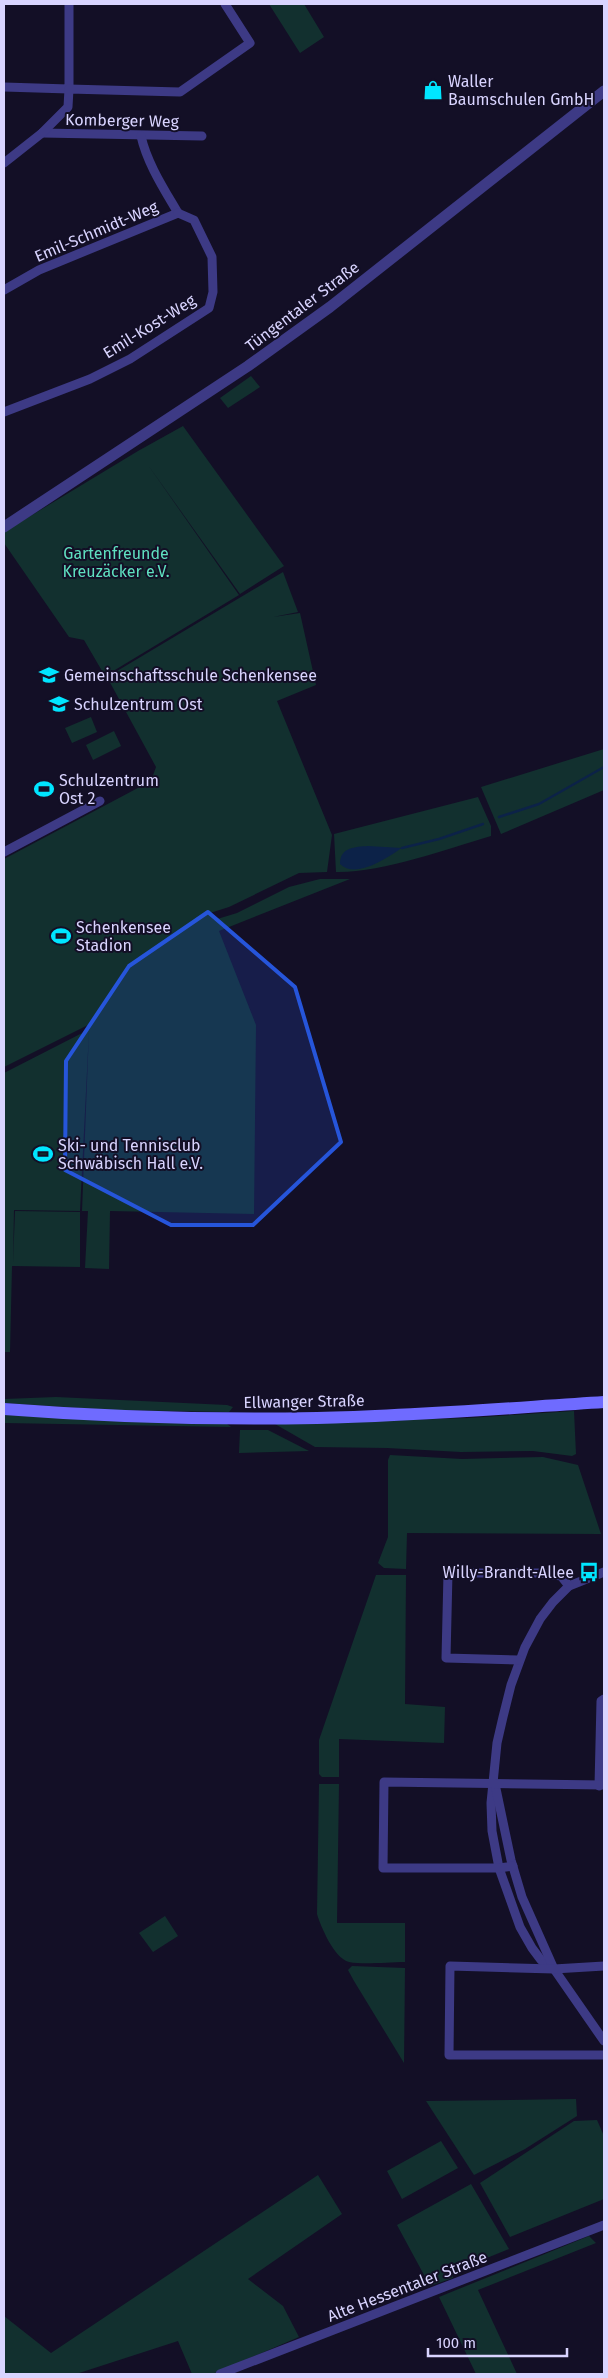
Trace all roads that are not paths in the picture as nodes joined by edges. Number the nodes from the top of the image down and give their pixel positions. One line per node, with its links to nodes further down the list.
1 (69, 4): 4 (street)
2 (225, 4): 4 (street, Komberger Weg)
3 (4, 87): 4 (street)
4 (69, 89): 6 (street, Komberger Weg)
5 (604, 91): 13 (street, Tüngentaler Straße)
6 (42, 134): 7 (street, Komberger Weg); 9 (street, Komberger Weg)
7 (141, 136): 8 (street, Komberger Weg); 10 (street, Emil-Schmidt-Weg)
8 (202, 136)
9 (4, 164)
10 (178, 213): 11 (street, Emil-Schmidt-Weg); 12 (street, Emil-Kost-Weg)
11 (4, 290)
12 (4, 412)
13 (4, 527)
14 (100, 801): 15 (street)
15 (4, 852)
16 (604, 1402): 17 (main road, Ellwanger Straße)
17 (4, 1409)
18 (604, 1572): 19 (street)
19 (569, 1586): 20 (street); 20 (street)
20 (519, 1660): 22 (street)
21 (604, 1699): 23 (street)
22 (495, 1784): 23 (street); 24 (street); 25 (street); 25 (street)
23 (602, 1786)
24 (513, 1866): 25 (street); 27 (street)
25 (499, 1868): 27 (street)
26 (604, 1966): 27 (street)
27 (554, 1969): 28 (street); 29 (street)
28 (604, 2041)
29 (604, 2055)
30 (604, 2225): 31 (street, Alte Hessentaler Straße)
31 (220, 2374)

